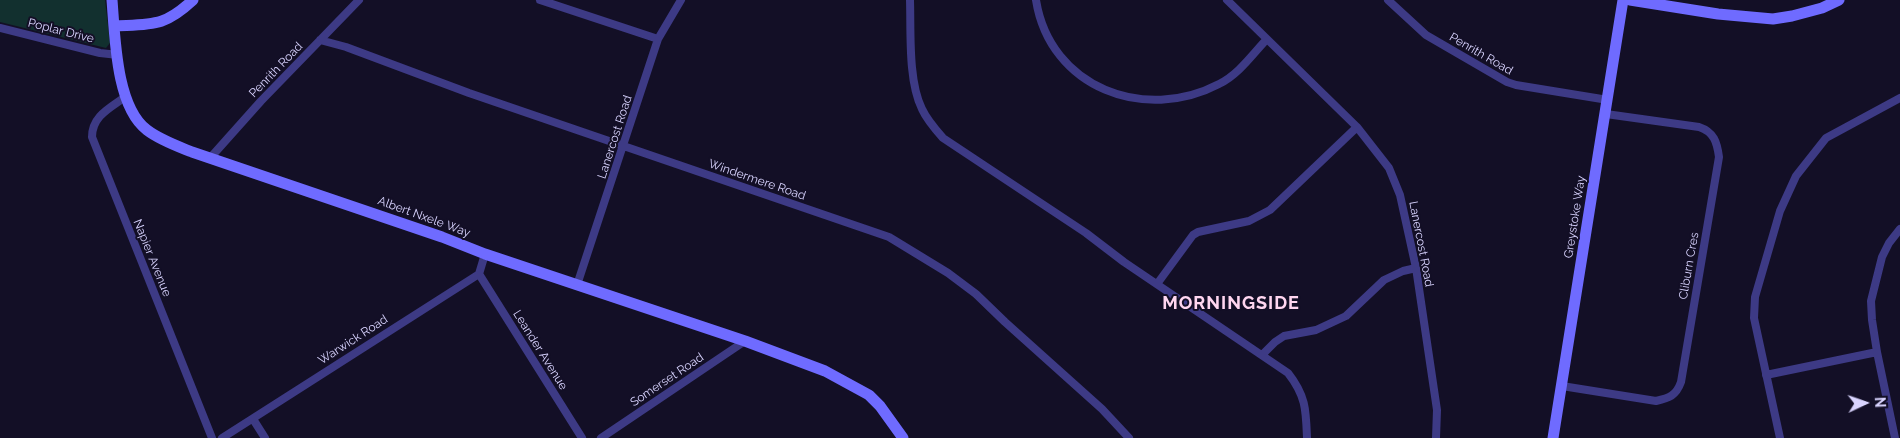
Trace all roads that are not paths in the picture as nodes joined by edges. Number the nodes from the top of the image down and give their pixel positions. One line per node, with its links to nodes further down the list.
1 (112, 0): 13 (main road, Albert Nxele Way)
2 (193, 0): 13 (main road)
3 (359, 0): 16 (street, Penrith Road)
4 (540, 0): 15 (street)
5 (681, 0): 15 (street, Lanercost Road)
6 (910, 0): 31 (street)
7 (1036, 0): 17 (street)
8 (1227, 0): 17 (street, Lanercost Road)
9 (1388, 0): 21 (street, Penrith Road)
10 (1623, 0): 21 (main road, Greystoke Way)
11 (1630, 0): 12 (main road)
12 (1839, 0)
13 (114, 26): 18 (main road, Albert Nxele Way)
14 (0, 28): 18 (street, Poplar Drive)
15 (658, 39): 24 (street, Lanercost Road)
16 (320, 40): 24 (street, Windermere Road); 25 (street, Penrith Road)
17 (1266, 40): 23 (street, Lanercost Road)
18 (118, 55): 19 (main road, Albert Nxele Way)
19 (125, 98): 25 (main road, Albert Nxele Way); 40 (street, Napier Avenue)
20 (1900, 98): 35 (street)
21 (1608, 100): 22 (main road, Greystoke Way)
22 (1606, 114): 36 (main road, Greystoke Way); 36 (street, Cliburn Cres)
23 (1357, 127): 28 (street, Lanercost Road); 31 (street)
24 (624, 145): 30 (street, Lanercost Road); 45 (street, Windermere Road)
25 (211, 157): 27 (main road, Albert Nxele Way)
26 (1900, 229): 33 (street)
27 (485, 254): 29 (street); 30 (main road, Albert Nxele Way)
28 (1416, 268): 34 (street); 47 (street, Lanercost Road)
29 (479, 274): 37 (street, Warwick Road); 43 (street, Leander Avenue)
30 (577, 284): 32 (main road, Albert Nxele Way)
31 (1157, 284): 34 (street)
32 (745, 341): 39 (main road, Albert Nxele Way); 44 (street, Somerset Road)
33 (1877, 352): 35 (street); 38 (street)
34 (1262, 355): 46 (street)
35 (1766, 375): 49 (street)
36 (1562, 386): 48 (main road, Greystoke Way)
37 (253, 419): 41 (street, Warwick Road); 42 (street)
38 (1897, 433)
39 (903, 434)
40 (212, 438)
41 (222, 438)
42 (265, 438)
43 (582, 438)
44 (601, 438)
45 (1129, 438)
46 (1307, 438)
47 (1436, 438)
48 (1553, 438)
49 (1780, 438)

